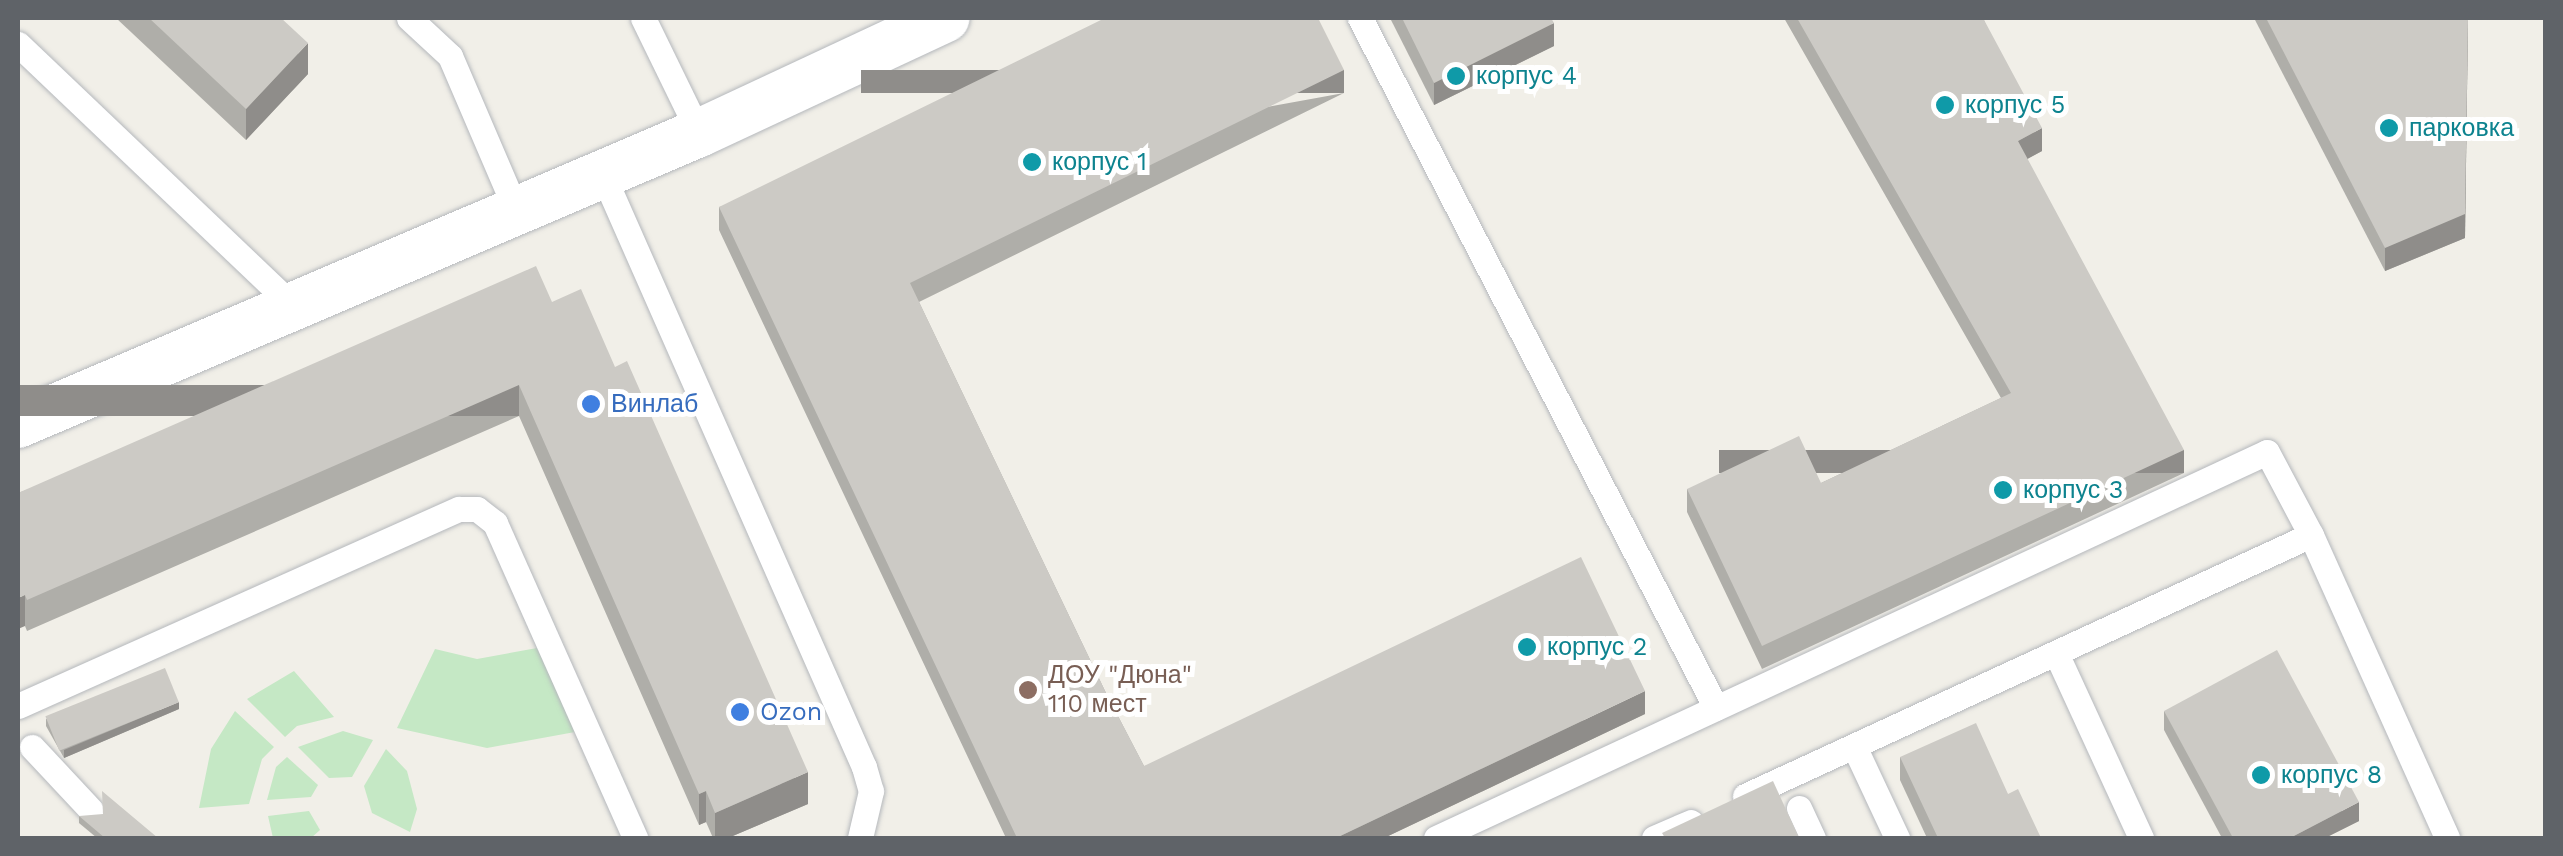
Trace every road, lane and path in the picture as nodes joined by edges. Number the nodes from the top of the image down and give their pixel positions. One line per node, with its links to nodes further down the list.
1 (408, 18): 8 (lane)
2 (643, 18): 6 (lane)
3 (946, 18): 6 (street)
4 (1360, 18): 14 (lane)
5 (18, 44): 9 (lane)
6 (698, 134): 7 (street)
7 (603, 175): 8 (street); 20 (lane)
8 (517, 212): 9 (street)
9 (296, 310): 10 (street)
10 (18, 424)
11 (2310, 536): 12 (lane); 14 (lane); 26 (lane)
12 (2056, 653): 15 (lane); 25 (lane)
13 (18, 706): 19 (lane)
14 (1716, 708): 21 (lane)
15 (1854, 746): 22 (lane); 24 (lane)
16 (34, 749): 18 (lane)
17 (1799, 808): 23 (lane)
18 (91, 810)
19 (635, 838)
20 (860, 838)
21 (1436, 838)
22 (1654, 838)
23 (1813, 838)
24 (1897, 838)
25 (2142, 838)
26 (2447, 838)

